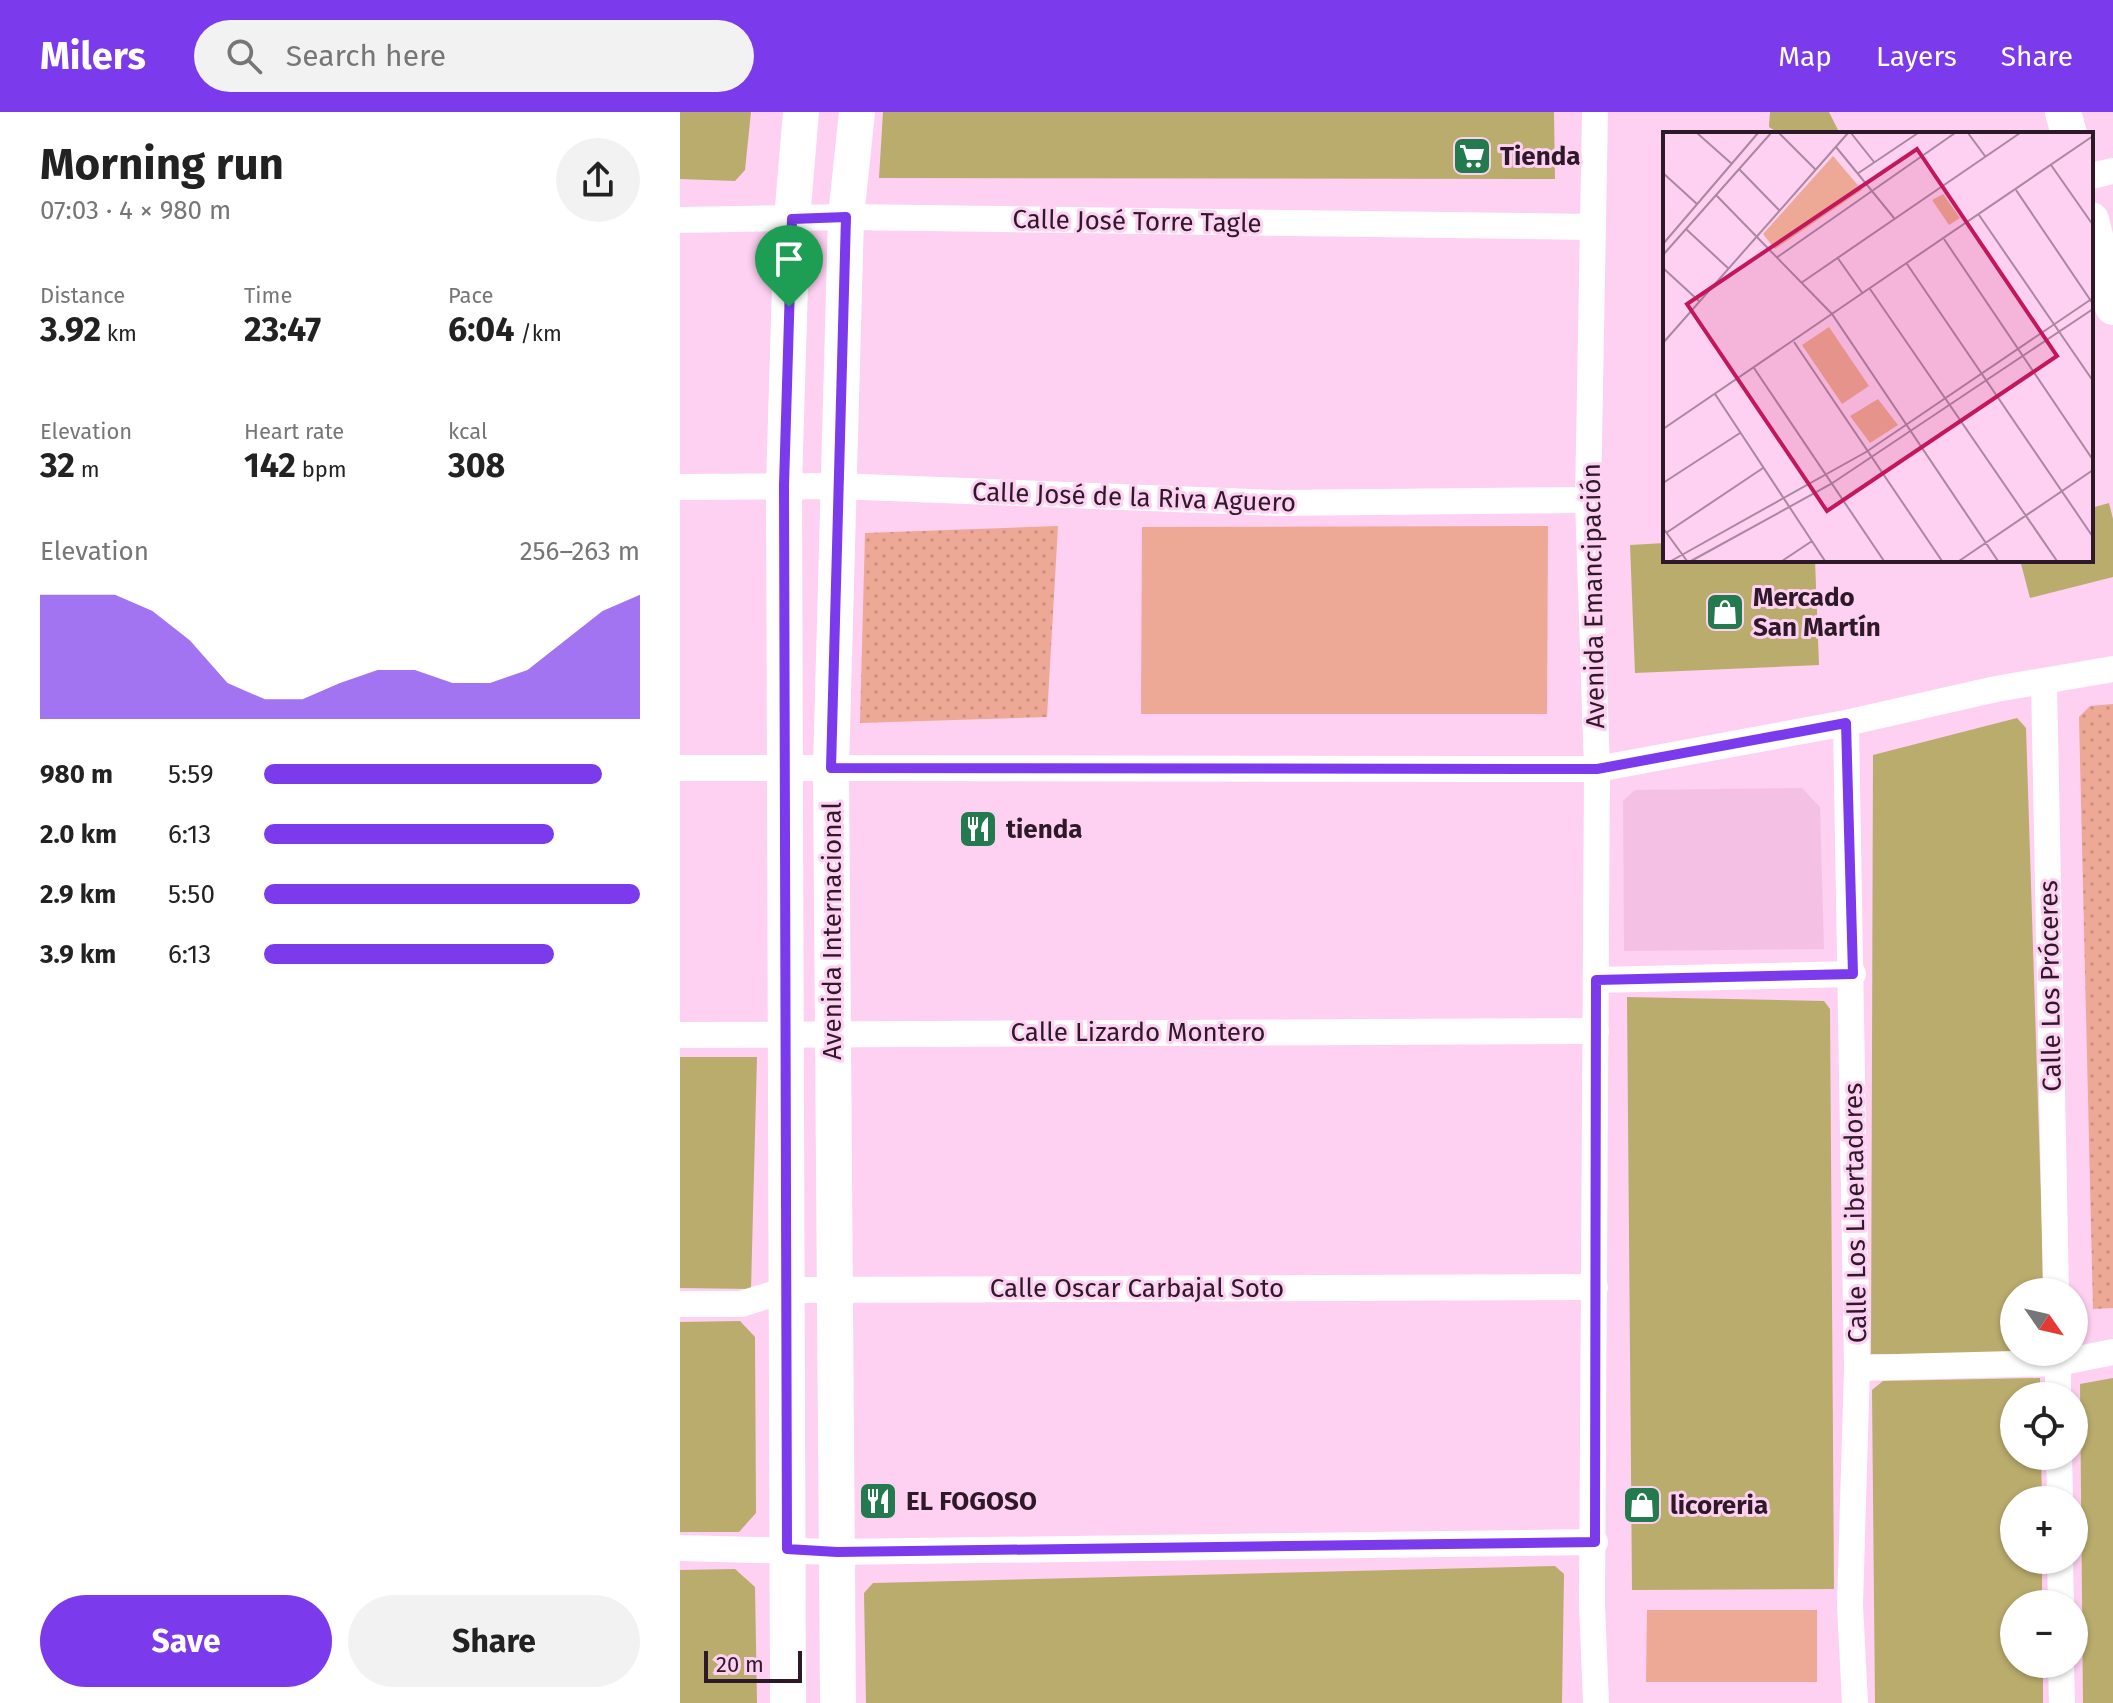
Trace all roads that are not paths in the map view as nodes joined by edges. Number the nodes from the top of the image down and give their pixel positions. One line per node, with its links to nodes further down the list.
1 (801, 112): 9 (main road, Avenida Internacional)
2 (857, 112): 8 (main road, Avenida Internacional)
3 (1595, 112): 11 (street, Avenida Emancipación)
4 (2063, 112): 5 (main road)
5 (2068, 132)
6 (2113, 171): 7 (street)
7 (2093, 176)
8 (846, 217): 9 (street, Calle José Torre Tagle); 11 (street, Calle José Torre Tagle); 15 (main road, Avenida Internacional)
9 (792, 219): 10 (street, Calle José Torre Tagle); 14 (main road, Avenida Internacional)
10 (680, 220)
11 (1593, 227): 17 (street, Avenida Emancipación)
12 (2093, 228): 13 (main road)
13 (2113, 307)
14 (784, 485): 15 (street, Calle José de la Riva Aguero); 16 (street, Calle José de la Riva Aguero); 23 (main road, Avenida Internacional)
15 (836, 486): 17 (street, Calle José de la Riva Aguero); 22 (main road, Avenida Internacional)
16 (680, 487)
17 (1588, 500): 24 (street, Avenida Emancipación)
18 (2113, 669): 19 (street)
19 (2044, 681): 20 (street); 31 (street, Calle Los Próceres)
20 (1846, 723): 24 (street); 25 (street, Calle Los Libertadores)
21 (680, 768): 23 (street)
22 (831, 768): 23 (street); 24 (street); 28 (main road, Avenida Internacional)
23 (784, 769): 29 (main road, Avenida Internacional)
24 (1597, 769): 26 (street, Avenida Emancipación)
25 (1853, 974): 26 (street); 39 (street, Calle Los Libertadores)
26 (1596, 980): 27 (street, Avenida Emancipación)
27 (1596, 1031): 28 (street, Calle Lizardo Montero); 32 (street, Avenida Emancipación)
28 (833, 1033): 29 (street, Calle Lizardo Montero); 34 (main road, Avenida Internacional)
29 (785, 1034): 30 (street, Calle Lizardo Montero); 33 (main road, Avenida Internacional)
30 (680, 1035)
31 (2056, 1278)
32 (1595, 1287): 34 (street, Calle Oscar Carbajal Soto); 40 (street, Avenida Emancipación)
33 (786, 1290): 34 (street, Calle Oscar Carbajal Soto); 35 (street, Calle Oscar Carbajal Soto); 42 (main road, Avenida Internacional)
34 (834, 1290): 43 (main road, Avenida Internacional)
35 (680, 1304)
36 (2113, 1352): 37 (street)
37 (2088, 1355)
38 (2000, 1361): 39 (street)
39 (1857, 1368): 48 (street, Calle Los Libertadores)
40 (1595, 1542): 43 (street); 47 (street, Avenida Emancipación)
41 (680, 1548): 42 (street)
42 (787, 1549): 43 (street); 45 (main road, Avenida Internacional)
43 (837, 1552): 46 (main road, Avenida Internacional)
44 (2061, 1678): 49 (street)
45 (788, 1703)
46 (838, 1703)
47 (1596, 1703)
48 (1855, 1703)
49 (2062, 1703)

